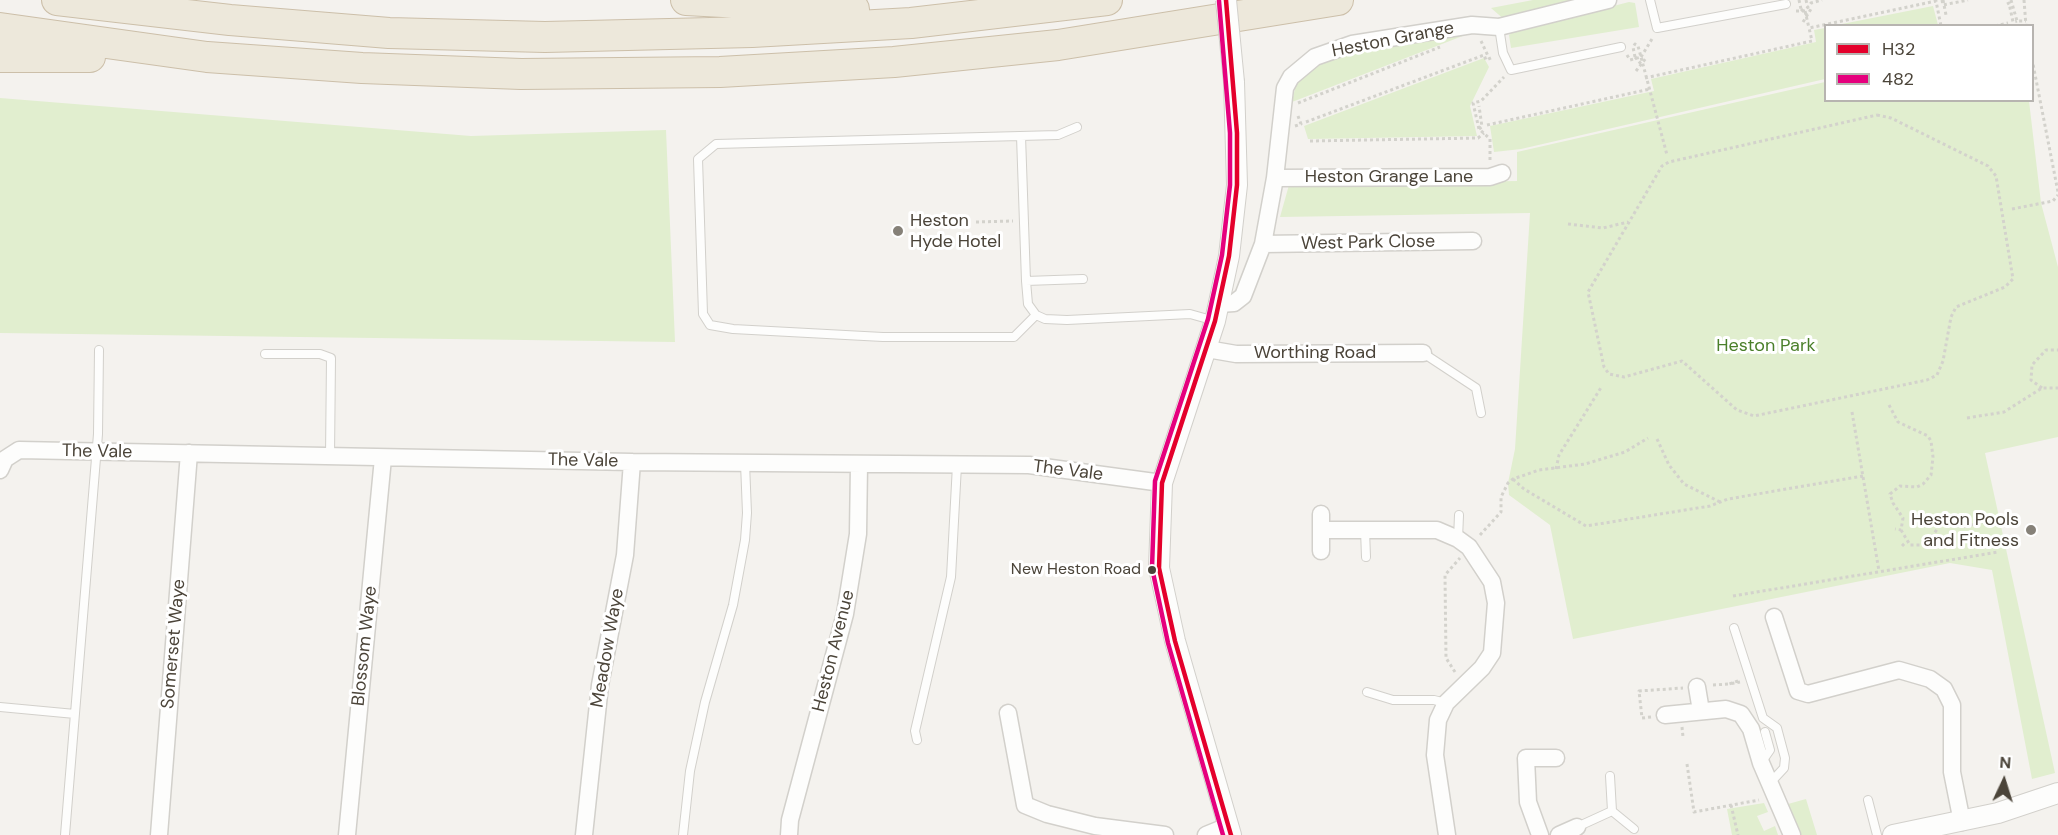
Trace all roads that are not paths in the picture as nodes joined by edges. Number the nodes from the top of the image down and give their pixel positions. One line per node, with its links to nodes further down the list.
1 (57, 0): 9 (highway)
2 (686, 0): 9 (highway)
3 (1107, 0): 9 (highway)
4 (1226, 0): 23 (street, bridge)
5 (1338, 0): 14 (highway)
6 (1608, 0): 10 (street, Heston Grange)
7 (1650, 0): 8 (lane)
8 (1786, 4)
9 (1067, 6)
10 (1499, 27): 12 (lane); 18 (street, Heston Grange)
11 (0, 28): 14 (highway)
12 (1621, 47)
13 (0, 57): 14 (highway)
14 (207, 57)
15 (1077, 127): 16 (lane)
16 (1021, 136): 22 (lane); 24 (lane)
17 (1496, 175): 18 (street, Heston Grange Lane)
18 (1275, 178): 20 (street, Heston Grange)
19 (1473, 241): 20 (street, West Park Close)
20 (1263, 244): 23 (street, Heston Grange)
21 (1083, 279): 22 (lane)
22 (1026, 281): 24 (lane)
23 (1217, 313): 24 (lane); 26 (street)
24 (1036, 315)
25 (99, 350): 30 (lane)
26 (1207, 350): 27 (street, Worthing Road); 39 (street)
27 (1423, 353): 29 (lane)
28 (265, 354): 32 (lane)
29 (1480, 413)
30 (96, 452): 31 (street, The Vale); 34 (street, The Vale); 53 (lane)
31 (189, 453): 32 (street, The Vale); 69 (street, Somerset Waye)
32 (330, 456): 33 (street, The Vale)
33 (383, 458): 35 (street, The Vale); 70 (street, Blossom Waye)
34 (2, 462)
35 (632, 462): 36 (street, The Vale); 71 (street, Meadow Waye)
36 (745, 463): 37 (street, The Vale); 72 (lane)
37 (859, 465): 38 (street, The Vale); 73 (street, Heston Avenue)
38 (957, 465): 39 (street, The Vale); 56 (lane)
39 (1162, 483): 67 (street)
40 (1459, 515): 42 (lane)
41 (1365, 530): 42 (street); 43 (street); 44 (lane)
42 (1464, 543): 49 (street)
43 (1321, 551)
44 (1366, 557)
45 (1774, 616): 64 (street)
46 (1734, 628): 60 (lane)
47 (1697, 687): 51 (street)
48 (1367, 692): 49 (lane)
49 (1446, 703): 76 (street)
50 (0, 707): 53 (lane)
51 (1701, 711): 54 (street); 58 (street)
52 (1008, 713): 74 (street)
53 (75, 714): 68 (lane)
54 (1665, 715)
55 (1766, 732): 58 (lane)
56 (917, 741)
57 (1556, 758): 77 (street)
58 (1761, 763): 60 (street)
59 (1610, 776): 63 (lane)
60 (1773, 790): 79 (street)
61 (2058, 793): 64 (street)
62 (1868, 800): 80 (lane)
63 (1612, 811): 65 (lane); 66 (lane)
64 (1962, 822): 81 (street)
65 (1578, 827): 78 (street)
66 (1634, 829)
67 (1229, 831): 75 (street)
68 (66, 835)
69 (159, 835)
70 (347, 835)
71 (584, 835)
72 (683, 835)
73 (789, 835)
74 (1165, 835)
75 (1206, 835)
76 (1447, 835)
77 (1540, 835)
78 (1559, 835)
79 (1792, 835)
80 (1877, 835)
81 (1893, 835)

